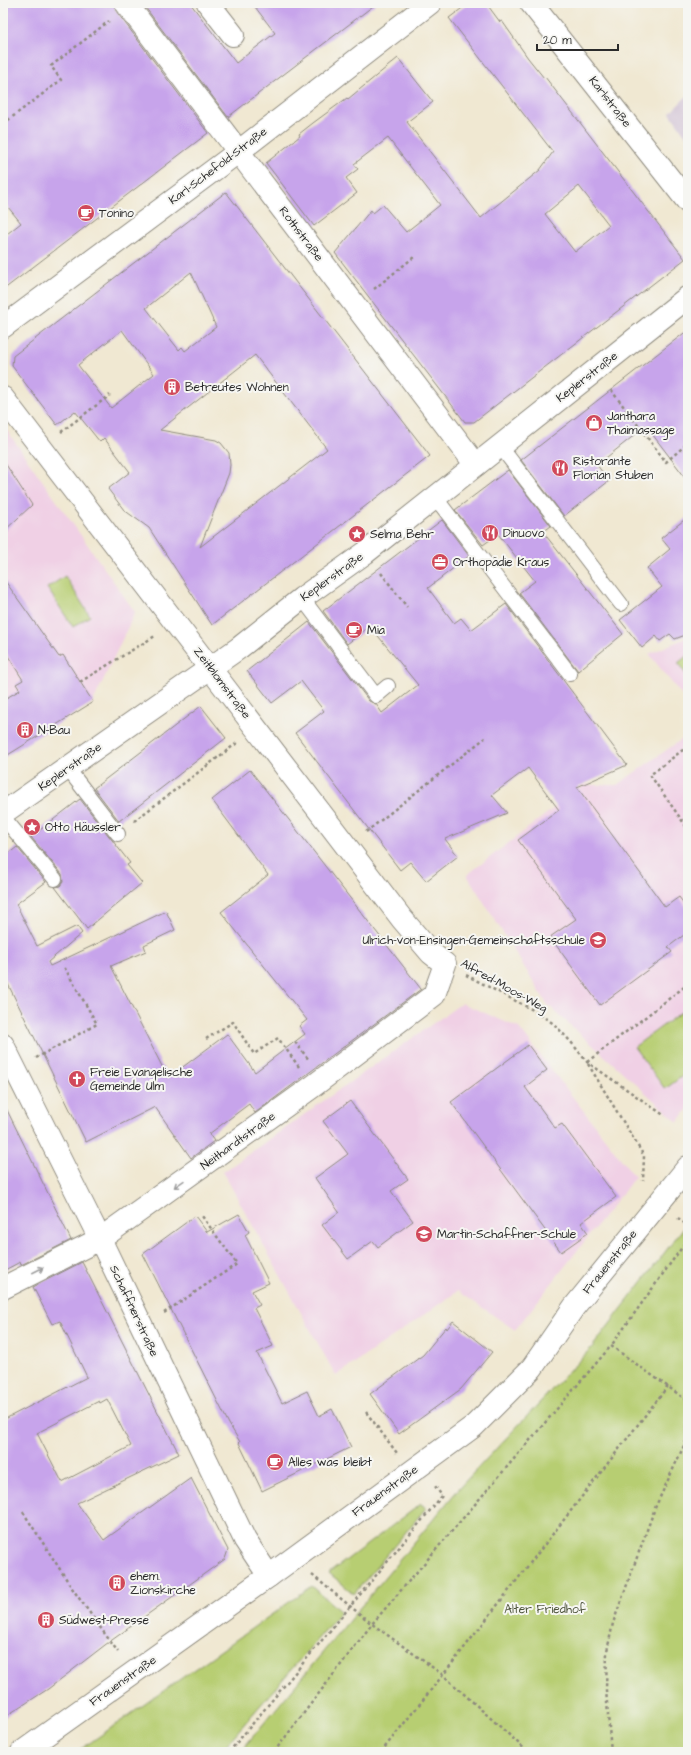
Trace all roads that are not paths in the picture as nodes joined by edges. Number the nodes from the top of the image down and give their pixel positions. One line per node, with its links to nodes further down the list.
1 (208, 3): 5 (street)
2 (430, 3): 6 (street, Karl-Schefold-Straße)
3 (532, 3): 7 (street, Karlstraße)
4 (127, 5): 6 (street, Rothstraße)
5 (233, 35)
6 (238, 152): 9 (street, Karl-Schefold-Straße); 12 (street, Rothstraße)
7 (688, 202)
8 (688, 297): 11 (street, Keplerstraße)
9 (3, 327)
10 (3, 398): 16 (street, Zeitblomstraße)
11 (500, 446): 12 (street, Keplerstraße); 15 (lane)
12 (476, 465): 13 (street, Keplerstraße)
13 (435, 497): 14 (street, Keplerstraße); 17 (lane)
14 (302, 598): 16 (street, Keplerstraße); 18 (lane)
15 (621, 604)
16 (212, 669): 19 (street, Keplerstraße); 24 (street, Zeitblomstraße)
17 (570, 674)
18 (388, 686)
19 (68, 769): 20 (street, Keplerstraße); 22 (lane)
20 (3, 813)
21 (3, 817): 23 (lane)
22 (118, 834)
23 (55, 879)
24 (445, 964): 27 (street, Neithardtstraße, one-way to 27)
25 (3, 1045): 27 (street, Schaffnerstraße)
26 (688, 1167): 29 (street, Frauenstraße)
27 (100, 1239): 28 (street, Neithardtstraße, one-way to 27); 29 (street, Schaffnerstraße)
28 (3, 1288)
29 (269, 1576): 30 (street, Frauenstraße)
30 (22, 1752)

